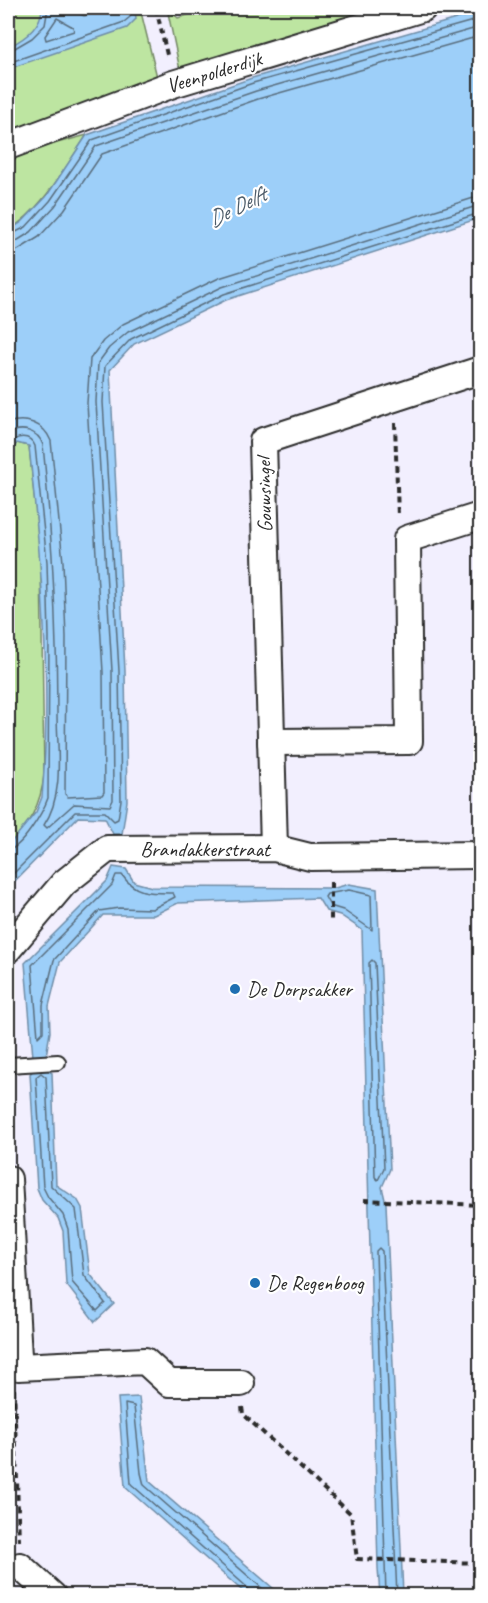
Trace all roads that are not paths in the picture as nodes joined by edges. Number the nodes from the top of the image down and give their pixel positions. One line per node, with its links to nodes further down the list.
1 (423, 8): 2 (street, Veenpolderdijk)
2 (8, 146)
3 (480, 370): 5 (street, Gouwsingel)
4 (480, 516): 5 (street)
5 (270, 742): 6 (street, Gouwsingel)
6 (274, 848): 7 (street, Brandakkerstraat); 8 (street, Brandakkerstraat)
7 (480, 855)
8 (8, 949)
9 (58, 1062): 10 (lane)
10 (15, 1064)
11 (8, 1179): 12 (street)
12 (15, 1360): 13 (street)
13 (241, 1383)
14 (20, 1566): 15 (street)
15 (53, 1596)

